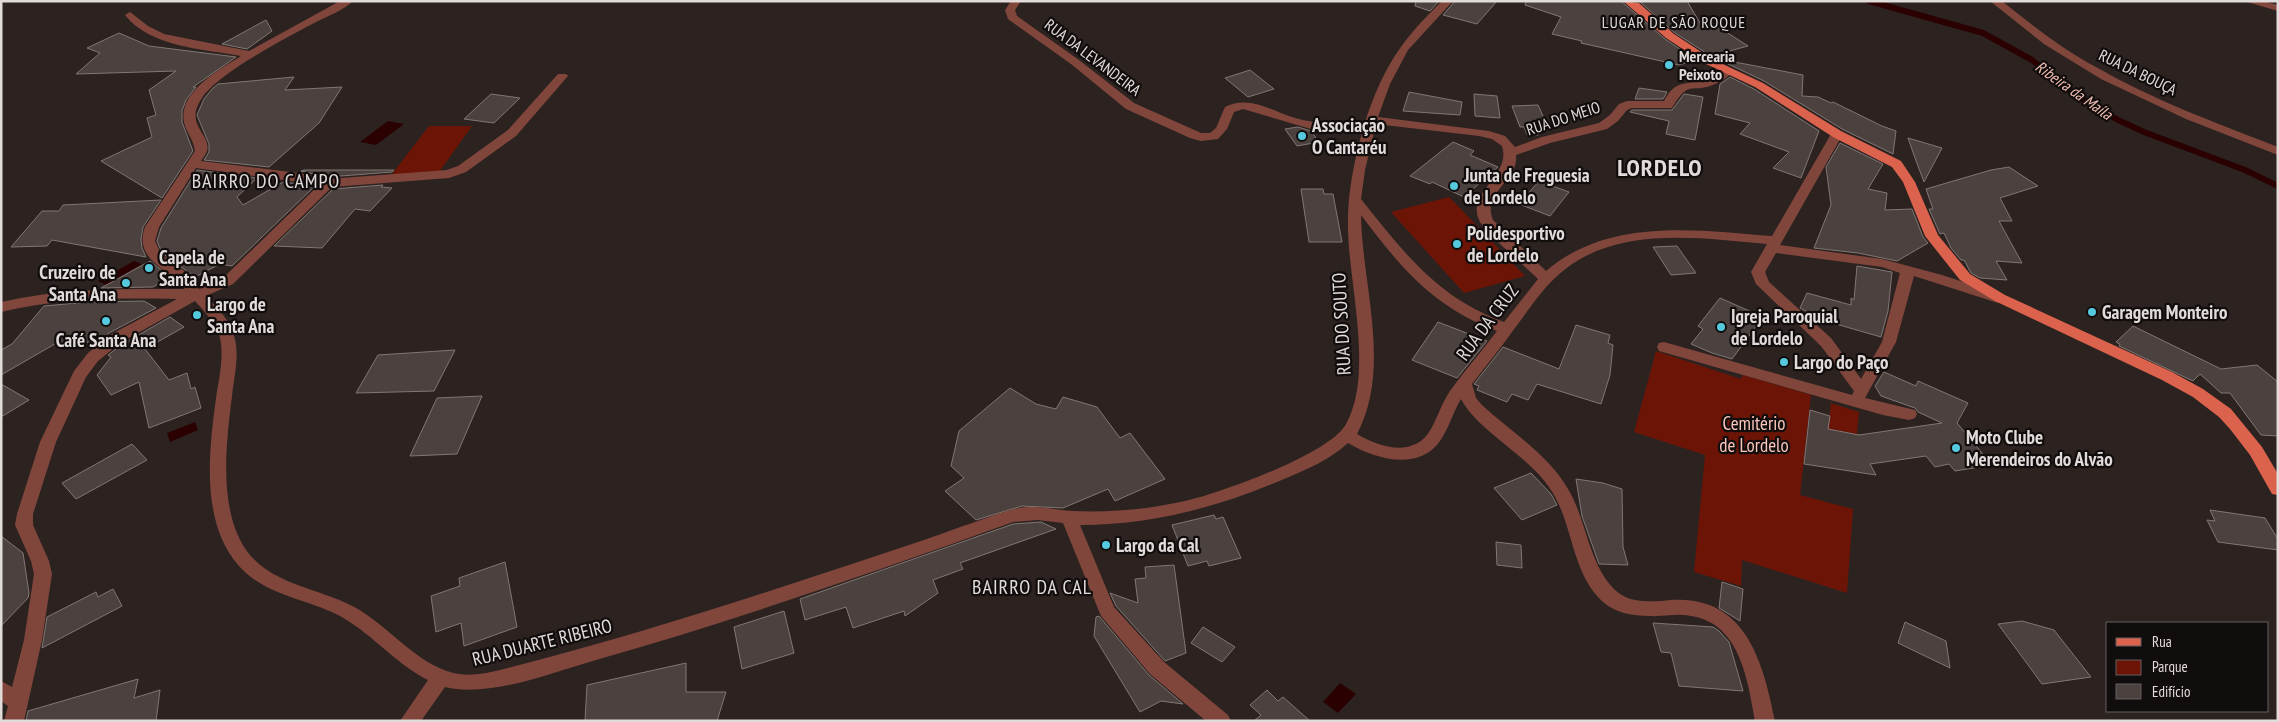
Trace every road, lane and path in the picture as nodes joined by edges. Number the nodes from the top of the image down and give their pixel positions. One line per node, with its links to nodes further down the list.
1 (348, 1): 9 (street)
2 (1016, 1): 12 (street, RUA DA LEVANDEIRA)
3 (1448, 1): 12 (street, RUA DO SOUTO)
4 (1628, 1): 10 (main road)
5 (1994, 1): 14 (street, RUA DA BOUÇA)
6 (2249, 1): 7 (street)
7 (2278, 8)
8 (130, 15): 9 (street)
9 (252, 55): 16 (street)
10 (1728, 71): 13 (main road); 15 (street, RUA DO MEIO)
11 (562, 76): 17 (street)
12 (1371, 123): 15 (street); 18 (street, RUA DO SOUTO)
13 (1837, 134): 19 (street); 23 (main road)
14 (2278, 152)
15 (1510, 153): 21 (street)
16 (194, 164): 17 (street); 22 (street)
17 (328, 183): 22 (street)
18 (1355, 199): 25 (street); 30 (street, RUA DO SOUTO)
19 (1774, 245): 20 (street, RUA DA CRUZ); 21 (street, RUA DA CRUZ); 28 (street)
20 (1908, 270): 23 (street, RUA DA CRUZ); 28 (street)
21 (1546, 278): 25 (street, RUA DA CRUZ)
22 (196, 294): 24 (street); 33 (street, RUA DUARTE RIBEIRO); 35 (street)
23 (2000, 298): 31 (main road)
24 (1, 307)
25 (1507, 329): 27 (street, RUA DA CRUZ)
26 (1664, 347): 28 (street)
27 (1465, 384): 30 (street, RUA DA CRUZ); 38 (street)
28 (1859, 396): 29 (street)
29 (1909, 414)
30 (1347, 435): 32 (street, RUA DO SOUTO)
31 (2278, 489)
32 (1069, 518): 33 (street, RUA DUARTE RIBEIRO); 37 (street)
33 (440, 678): 36 (street)
34 (1, 689): 35 (street)
35 (16, 712)
36 (410, 721)
37 (1221, 721)
38 (1765, 721)

